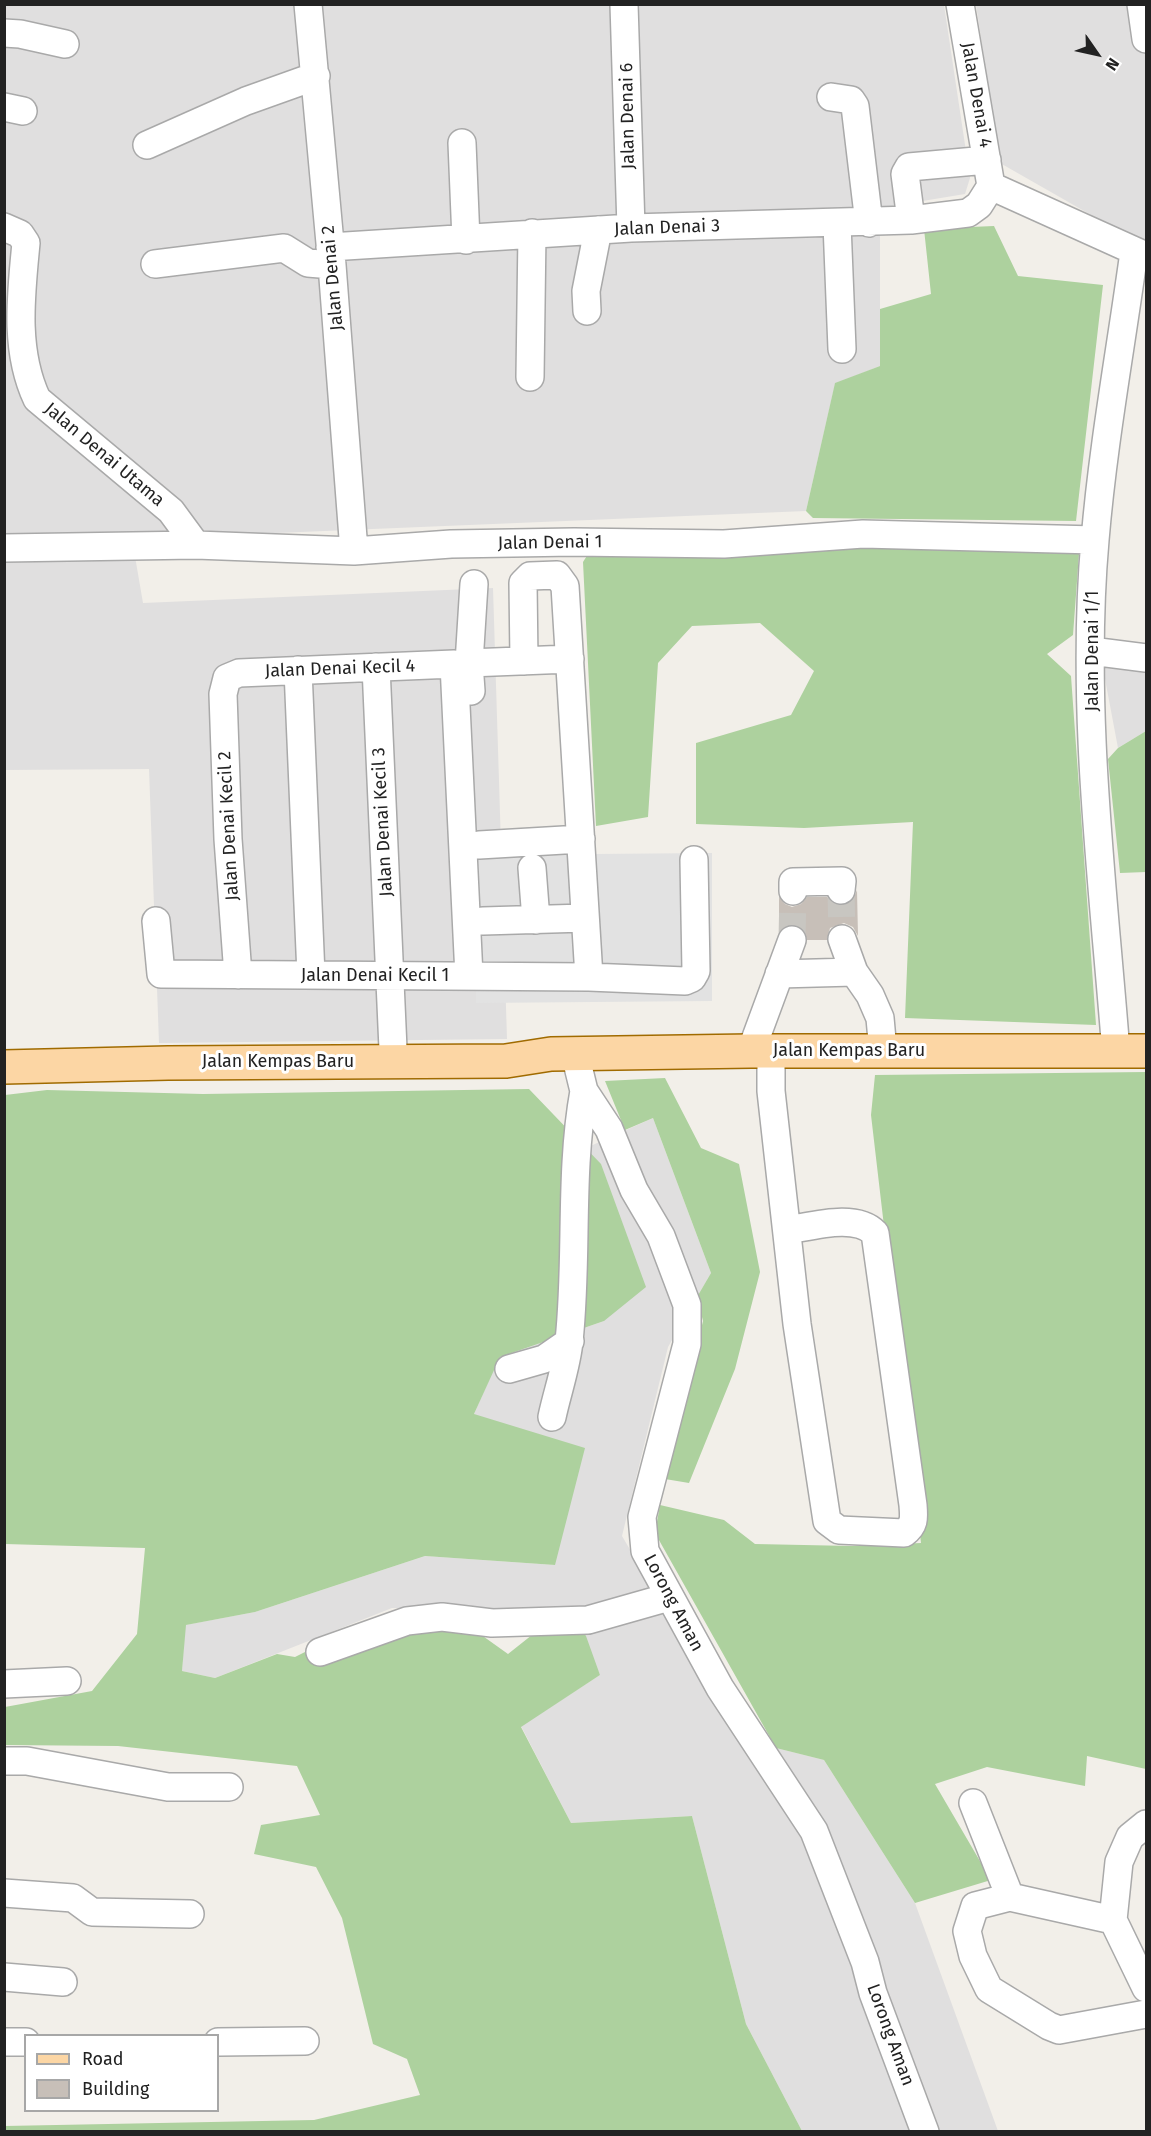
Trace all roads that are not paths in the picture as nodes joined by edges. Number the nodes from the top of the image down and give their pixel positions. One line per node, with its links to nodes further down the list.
1 (308, 4): 8 (street, Jalan Denai 2)
2 (624, 4): 17 (street, Jalan Denai 6)
3 (960, 4): 12 (street, Jalan Denai 4)
4 (1141, 4): 6 (street)
5 (4, 33): 7 (street)
6 (1146, 39)
7 (65, 44)
8 (316, 76): 11 (street); 22 (street, Jalan Denai 2)
9 (831, 97): 14 (street)
10 (462, 143): 20 (street)
11 (147, 145)
12 (989, 173): 13 (street, Jalan Denai 3); 13 (street); 21 (street)
13 (911, 220): 14 (street, Jalan Denai 3)
14 (869, 223): 15 (street, Jalan Denai 3)
15 (837, 225): 17 (street, Jalan Denai 3); 25 (street)
16 (4, 227): 28 (street, Jalan Denai Utama)
17 (631, 228): 18 (street, Jalan Denai 3)
18 (598, 230): 19 (street, Jalan Denai 3); 24 (street)
19 (532, 233): 20 (street, Jalan Denai 3); 26 (street)
20 (466, 240): 22 (street, Jalan Denai 3)
21 (1140, 254): 27 (street, Jalan Denai 1/1)
22 (331, 256): 23 (street, Jalan Denai 3); 30 (street, Jalan Denai 2)
23 (155, 264)
24 (587, 311)
25 (842, 349)
26 (530, 376)
27 (1095, 540): 30 (street, Jalan Denai 1); 32 (street, Jalan Denai 1/1)
28 (196, 545): 29 (street, Jalan Denai 1); 30 (street, Jalan Denai 1)
29 (4, 548)
30 (354, 551)
31 (474, 584): 36 (street)
32 (1091, 651): 33 (street); 63 (street, Jalan Denai 1/1)
33 (1146, 658)
34 (570, 659): 35 (street, Jalan Denai Kecil 4); 35 (street); 40 (street)
35 (524, 661): 36 (street, Jalan Denai Kecil 4)
36 (462, 663): 37 (street, Jalan Denai Kecil 4); 41 (street); 57 (street)
37 (376, 667): 38 (street, Jalan Denai Kecil 4); 56 (street, Jalan Denai Kecil 3)
38 (298, 670): 39 (street, Jalan Denai Kecil 4); 55 (street)
39 (227, 678): 54 (street, Jalan Denai Kecil 2)
40 (581, 839): 41 (street); 46 (street)
41 (479, 845): 49 (street)
42 (694, 860): 58 (street, Jalan Denai Kecil 1)
43 (532, 868): 47 (street)
44 (841, 890): 45 (street)
45 (793, 891)
46 (585, 918): 47 (street); 58 (street)
47 (536, 920): 49 (street)
48 (156, 921): 54 (street, Jalan Denai Kecil 1)
49 (483, 921): 57 (street)
50 (842, 939): 52 (street)
51 (792, 940): 53 (street)
52 (854, 972): 53 (street); 61 (street)
53 (779, 974): 62 (street)
54 (238, 975): 55 (street, Jalan Denai Kecil 1)
55 (311, 975): 56 (street, Jalan Denai Kecil 1)
56 (391, 976): 57 (street, Jalan Denai Kecil 1); 60 (street, Jalan Denai Kecil 3)
57 (477, 976): 58 (street, Jalan Denai Kecil 1)
58 (589, 977)
59 (4, 1045): 60 (main road, Jalan Kempas Baru)
60 (393, 1049): 64 (main road, Jalan Kempas Baru)
61 (883, 1050): 62 (main road, Jalan Kempas Baru); 63 (main road, Jalan Kempas Baru)
62 (761, 1051): 64 (main road, Jalan Kempas Baru); 67 (street)
63 (1131, 1052)
64 (563, 1054): 65 (main road, Jalan Kempas Baru); 66 (street, Lorong Aman)
65 (4, 1067)
66 (584, 1091): 68 (street); 71 (street, Lorong Aman)
67 (788, 1230): 67 (street)
68 (570, 1341): 69 (street); 70 (street)
69 (509, 1369)
70 (552, 1417)
71 (669, 1597): 72 (street); 91 (street, Lorong Aman)
72 (320, 1652)
73 (67, 1681): 74 (street)
74 (4, 1684)
75 (4, 1761): 76 (street)
76 (229, 1787)
77 (973, 1803): 80 (street)
78 (1146, 1824): 82 (street)
79 (4, 1893): 81 (street)
80 (1010, 1897): 82 (street); 86 (street)
81 (190, 1914)
82 (1113, 1920): 85 (street)
83 (4, 1977): 84 (street)
84 (63, 1982)
85 (1146, 1988)
86 (1146, 2014)
87 (305, 2041): 90 (street)
88 (4, 2042): 89 (street)
89 (24, 2042)
90 (219, 2042)
91 (925, 2132)

